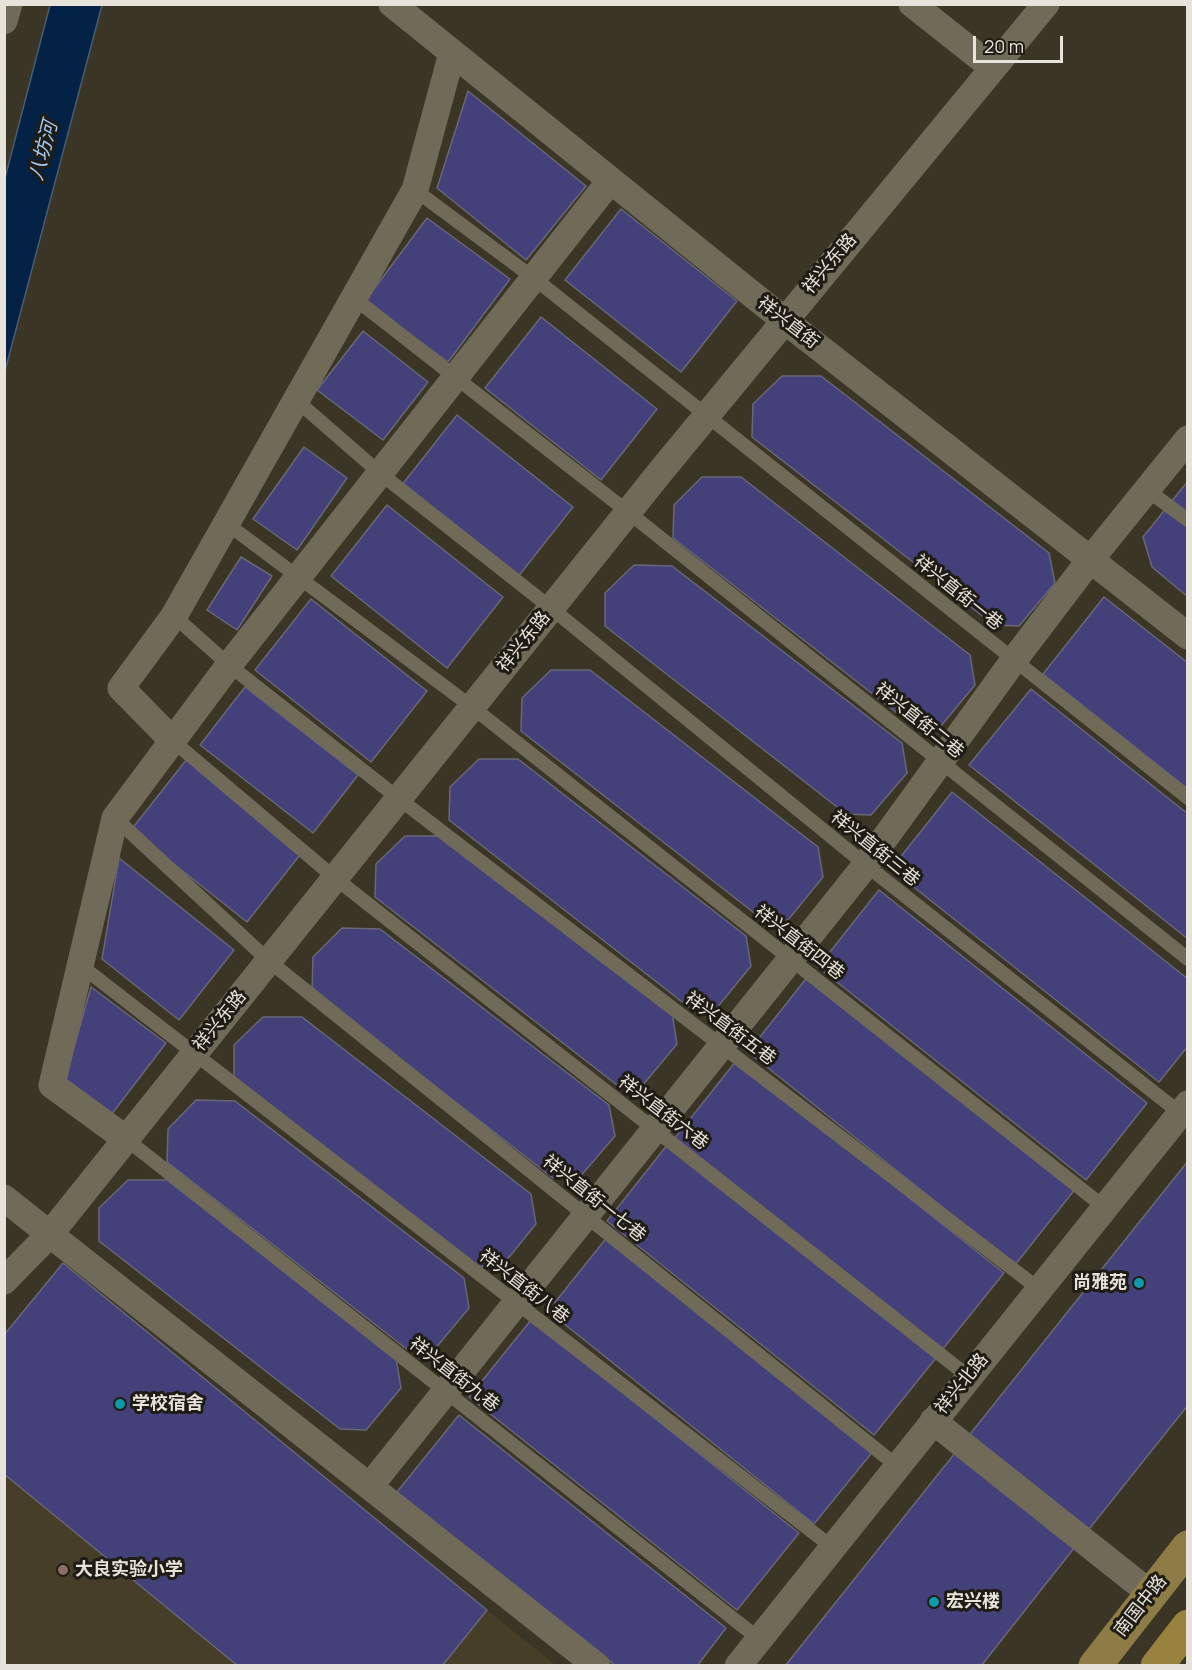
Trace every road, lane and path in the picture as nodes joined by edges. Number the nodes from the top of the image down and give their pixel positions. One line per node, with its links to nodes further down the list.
1 (9, 4): 5 (street)
2 (392, 4): 6 (street, 祥兴直街)
3 (912, 4): 7 (street)
4 (1046, 4): 7 (street, 祥兴东路)
5 (4, 21)
6 (452, 53): 8 (street, 祥兴直街); 9 (street)
7 (993, 68): 12 (street, 祥兴东路)
8 (610, 181): 10 (street); 12 (street, 祥兴直街)
9 (415, 190): 10 (lane, 祥兴直街一巷); 11 (street)
10 (535, 279): 13 (street); 15 (lane, 祥兴直街一巷)
11 (354, 298): 13 (lane, 祥兴直街二巷); 14 (street)
12 (784, 320): 15 (street, 祥兴东路); 22 (street, 祥兴直街)
13 (456, 379): 17 (street); 19 (lane, 祥兴直街二巷)
14 (296, 400): 17 (lane, 祥兴直街三巷); 21 (street)
15 (706, 415): 19 (street, 祥兴东路); 27 (lane, 祥兴直街一巷)
16 (1188, 439): 18 (street)
17 (381, 474): 23 (street); 24 (lane, 祥兴直街三巷)
18 (1147, 490): 20 (lane); 22 (street)
19 (628, 512): 24 (street, 祥兴东路); 31 (lane, 祥兴直街二巷)
20 (1188, 520)
21 (226, 523): 23 (lane, 祥兴直街四巷); 25 (street)
22 (1090, 560): 26 (street, 祥兴直街); 27 (street)
23 (299, 577): 28 (street); 29 (lane, 祥兴直街四巷)
24 (551, 608): 29 (street, 祥兴东路); 35 (lane, 祥兴直街三巷)
25 (174, 616): 28 (lane, 祥兴直街五巷); 30 (street)
26 (1188, 636)
27 (1014, 660): 31 (street); 33 (lane, 祥兴直街一巷)
28 (229, 665): 30 (street); 32 (lane, 祥兴直街五巷)
29 (472, 707): 32 (street, 祥兴东路); 37 (lane, 祥兴直街四巷)
30 (173, 741): 34 (street); 36 (lane, 祥兴直街六巷)
31 (940, 762): 35 (street); 38 (lane, 祥兴直街二巷)
32 (398, 798): 36 (street, 祥兴东路); 41 (lane, 祥兴直街五巷)
33 (1188, 798)
34 (115, 818): 39 (lane, 祥兴直街一七巷); 40 (street)
35 (866, 865): 37 (street); 43 (lane, 祥兴直街三巷)
36 (335, 878): 39 (street, 祥兴东路); 44 (lane, 祥兴直街六巷)
37 (791, 959): 41 (street); 47 (lane, 祥兴直街四巷)
38 (1188, 959)
39 (269, 961): 42 (street, 祥兴东路); 48 (lane, 祥兴直街一七巷)
40 (80, 965): 42 (lane, 祥兴直街八巷); 45 (street)
41 (722, 1046): 44 (street); 51 (lane, 祥兴直街五巷)
42 (194, 1054): 45 (street, 祥兴东路); 52 (lane, 祥兴直街八巷)
43 (1185, 1112): 47 (street, 祥兴北路)
44 (655, 1130): 48 (street); 53 (lane, 祥兴直街六巷)
45 (126, 1139): 49 (street, 祥兴东路); 54 (lane, 祥兴直街九巷)
46 (4, 1198): 49 (street)
47 (1104, 1207): 51 (street, 祥兴北路)
48 (586, 1216): 52 (street); 56 (lane, 祥兴直街一七巷)
49 (50, 1234): 50 (street, 祥兴东路); 57 (street)
50 (4, 1281)
51 (1039, 1289): 53 (street, 祥兴北路)
52 (516, 1304): 54 (street); 58 (lane, 祥兴直街八巷)
53 (969, 1377): 55 (street, 祥兴北路)
54 (446, 1392): 57 (street); 62 (lane, 祥兴直街九巷)
55 (933, 1421): 56 (street, 祥兴北路); 60 (street)
56 (897, 1466): 58 (street, 祥兴北路)
57 (369, 1486): 63 (street)
58 (832, 1547): 62 (street, 祥兴北路)
59 (1188, 1547): 60 (main road, 南国中路)
60 (1150, 1594): 65 (main road, 南国中路)
61 (1188, 1626): 66 (highway)
62 (759, 1639): 64 (street, 祥兴北路)
63 (597, 1665)
64 (738, 1665)
65 (1095, 1665)
66 (1157, 1665)

